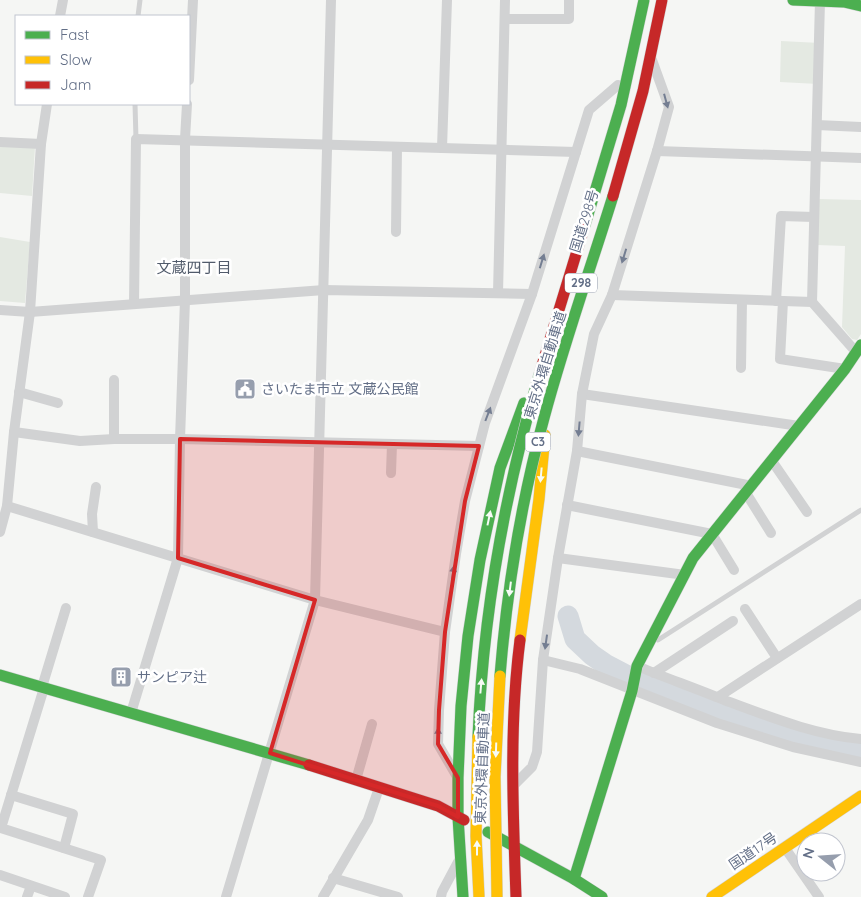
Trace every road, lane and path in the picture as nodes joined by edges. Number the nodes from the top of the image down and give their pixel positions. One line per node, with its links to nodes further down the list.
1 (63, 0): 14 (street)
2 (140, 0): 15 (lane)
3 (193, 0): 18 (street)
4 (330, 0): 29 (street)
5 (446, 0): 31 (street)
6 (505, 0): 16 (street)
7 (569, 0): 16 (street)
8 (636, 0): 19 (main road, 国道298号 / 298)
9 (644, 0): 131 (main road, 東京外環自動車道 / C3, one-way to 9, bridge)
10 (663, 0): 17 (main road, 国道298号 / 298); 132 (main road, 東京外環自動車道 / C3, one-way to 132, bridge)
11 (793, 0): 12 (main road)
12 (820, 1): 13 (main road); 23 (street)
13 (861, 6)
14 (60, 15)
15 (138, 15)
16 (504, 19): 32 (street)
17 (650, 55): 33 (street, one-way to 33); 56 (main road, 国道298号 / 298)
18 (190, 60)
19 (618, 85): 34 (street); 54 (main road, 国道298号 / 298)
20 (47, 105): 28 (street)
21 (135, 105): 25 (lane)
22 (187, 105): 26 (street)
23 (817, 125): 24 (street); 35 (street)
24 (861, 126)
25 (136, 138): 26 (street); 47 (street)
26 (185, 139): 29 (street); 43 (street)
27 (0, 142): 28 (street)
28 (41, 144): 49 (street)
29 (326, 144): 30 (street); 39 (street)
30 (397, 147): 31 (street); 38 (street)
31 (442, 148): 32 (street)
32 (501, 150): 34 (street); 40 (street)
33 (657, 151): 35 (street); 42 (street, one-way to 42)
34 (576, 152): 41 (street, one-way to 34)
35 (815, 156): 36 (street); 37 (street)
36 (861, 158)
37 (814, 217): 45 (street); 46 (street)
38 (396, 232)
39 (324, 290): 40 (street); 43 (street); 63 (street)
40 (498, 293): 41 (street)
41 (532, 294): 65 (street, one-way to 41)
42 (612, 295): 44 (street); 57 (street)
43 (185, 300): 47 (street); 62 (street)
44 (742, 300): 45 (street); 51 (street)
45 (780, 301): 46 (street); 52 (street)
46 (812, 302): 50 (street)
47 (134, 304): 49 (street)
48 (0, 310): 49 (street)
49 (30, 312): 55 (street)
50 (859, 352): 52 (main road)
51 (741, 368)
52 (844, 369): 59 (main road)
53 (114, 380): 61 (street)
54 (529, 391): 84 (main road, 国道298号 / 298); 108 (main road, one-way to 54)
55 (19, 392): 58 (street); 60 (street)
56 (548, 392): 85 (main road, 国道298号 / 298); 110 (main road, one-way to 110)
57 (582, 394): 59 (street); 66 (street, one-way to 66)
58 (58, 404)
59 (799, 426): 67 (main road)
60 (14, 432): 61 (street); 69 (street)
61 (114, 438): 62 (street)
62 (180, 438): 63 (street); 82 (street)
63 (320, 442): 64 (street); 88 (street)
64 (392, 444): 65 (street); 70 (street)
65 (479, 446): 93 (street, one-way to 65)
66 (577, 451): 73 (street); 74 (street)
67 (772, 461): 73 (main road); 77 (street)
68 (0, 462): 69 (street)
69 (11, 465): 72 (street)
70 (391, 473)
71 (96, 487): 79 (street)
72 (4, 489): 75 (street)
73 (749, 489): 80 (street); 81 (main road)
74 (568, 505): 81 (street); 83 (street)
75 (7, 506): 78 (street); 79 (street)
76 (861, 510): 94 (lane)
77 (806, 512)
78 (0, 532)
79 (93, 532): 82 (street)
80 (771, 533)
81 (712, 534): 86 (street); 87 (main road)
82 (178, 558): 88 (street); 103 (street)
83 (558, 558): 87 (street); 96 (street, one-way to 96)
84 (493, 563)
85 (509, 569)
86 (734, 570)
87 (685, 575): 94 (main road)
88 (315, 600): 93 (street); 106 (street)
89 (861, 604): 95 (street)
90 (66, 608): 100 (street)
91 (745, 609): 95 (street)
92 (733, 621): 98 (street)
93 (446, 632): 108 (street, one-way to 93)
94 (653, 636): 97 (main road)
95 (778, 658): 102 (street)
96 (543, 660): 101 (street); 110 (street)
97 (637, 666): 98 (street); 101 (main road)
98 (654, 673): 102 (street)
99 (0, 675): 100 (main road)
100 (43, 687): 103 (main road); 113 (street)
101 (632, 690): 107 (street); 121 (main road)
102 (718, 697): 105 (street)
103 (131, 713): 106 (main road)
104 (372, 724): 109 (street)
105 (861, 739)
106 (270, 753): 109 (main road); 127 (street)
107 (861, 762)
108 (458, 778): 114 (main road)
109 (356, 780): 111 (main road)
110 (512, 787): 115 (main road)
111 (379, 788): 114 (main road); 120 (street)
112 (861, 796): 117 (main road, 国道17号)
113 (6, 801): 116 (street); 116 (street)
114 (458, 817): 115 (main road); 118 (main road)
115 (514, 845): 121 (main road); 133 (main road)
116 (64, 848): 126 (street)
117 (785, 848): 135 (main road, 国道17号); 136 (street)
118 (461, 858): 129 (street); 130 (main road)
119 (0, 875): 122 (street)
120 (334, 878): 123 (street); 128 (street)
121 (574, 880): 134 (main road)
122 (31, 886): 124 (street); 125 (street)
123 (394, 896)
124 (27, 897)
125 (65, 897)
126 (88, 897)
127 (226, 897)
128 (323, 897)
129 (441, 897)
130 (463, 897)
131 (479, 897)
132 (497, 897)
133 (516, 897)
134 (602, 897)
135 (712, 897)
136 (818, 897)

